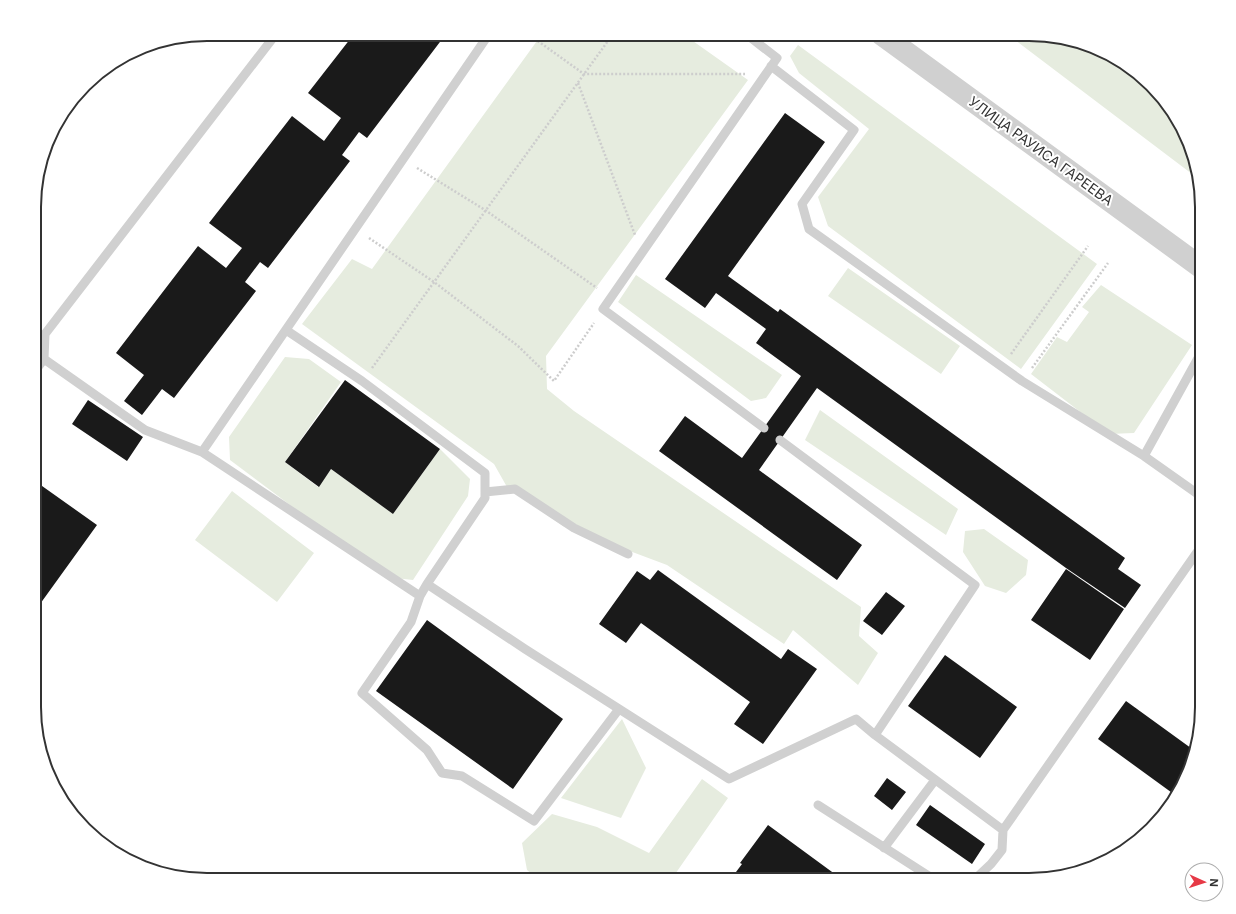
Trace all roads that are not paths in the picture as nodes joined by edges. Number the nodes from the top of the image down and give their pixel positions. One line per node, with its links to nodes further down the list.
1 (271, 41): 8 (lane)
2 (484, 41): 7 (lane)
3 (755, 41): 5 (lane)
4 (891, 41): 6 (street, УЛИЦА РАУИСА ГАРЕЕВА)
5 (770, 66): 11 (lane); 14 (lane)
6 (1195, 263)
7 (286, 330): 13 (lane); 15 (lane)
8 (44, 359): 9 (lane); 13 (lane)
9 (41, 364)
10 (1195, 365): 14 (lane)
11 (764, 428)
12 (780, 440): 22 (lane)
13 (202, 452): 20 (lane)
14 (1144, 456): 16 (lane)
15 (485, 492): 17 (lane); 19 (lane)
16 (1195, 492)
17 (628, 554)
18 (1195, 555): 25 (lane)
19 (427, 584): 20 (lane); 21 (lane)
20 (420, 596): 21 (lane)
21 (619, 709): 22 (lane)
22 (875, 735): 23 (lane)
23 (935, 780): 25 (lane); 26 (lane)
24 (818, 805): 26 (lane)
25 (1003, 830): 28 (lane)
26 (884, 848): 27 (lane)
27 (924, 873)
28 (981, 873)

